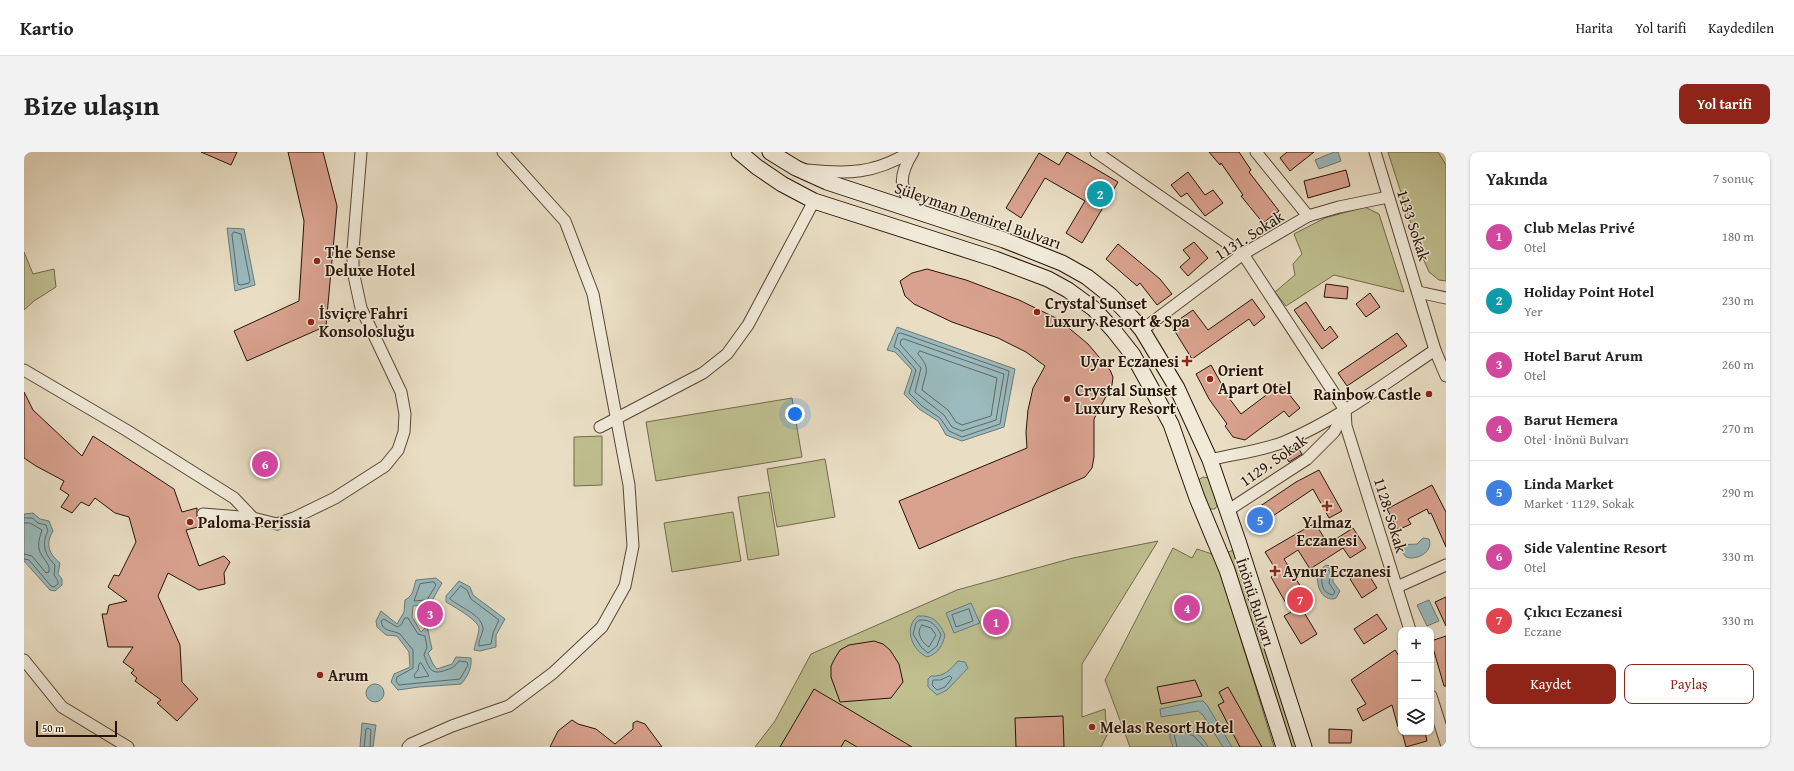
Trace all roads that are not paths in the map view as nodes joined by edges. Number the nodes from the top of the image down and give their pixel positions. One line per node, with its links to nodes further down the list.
1 (361, 152): 28 (street)
2 (503, 152): 22 (street)
3 (739, 152): 11 (main road)
4 (770, 152): 9 (main road, Süleyman Demirel Bulvarı)
5 (912, 152): 9 (street); 12 (street)
6 (1096, 152): 14 (street)
7 (1256, 152): 13 (street)
8 (1375, 152): 10 (street, 1133 Sokak)
9 (796, 168): 12 (main road, Süleyman Demirel Bulvarı)
10 (1388, 197): 13 (street, 1131. Sokak); 15 (street, 1133 Sokak)
11 (814, 201): 22 (street); 25 (main road)
12 (920, 213): 17 (main road, Süleyman Demirel Bulvarı)
13 (1308, 216): 14 (street, 1131. Sokak)
14 (1243, 254): 17 (street, 1131. Sokak); 21 (street)
15 (1418, 292): 16 (street); 18 (street, 1133 Sokak)
16 (1446, 298)
17 (1142, 330): 24 (main road, Süleyman Demirel Bulvarı)
18 (1435, 350): 20 (street, 1133 Sokak); 21 (street, 1129. Sokak)
19 (24, 370): 28 (street)
20 (1446, 376)
21 (1345, 410): 24 (street, 1129. Sokak); 26 (street, 1129. Sokak); 31 (street, 1128. Sokak)
22 (616, 420): 23 (street); 37 (street)
23 (600, 427)
24 (1210, 460): 25 (main road); 26 (main road, Süleyman Demirel Bulvarı)
25 (1187, 471): 29 (main road, İnönü Bulvarı)
26 (1227, 511): 29 (main road); 39 (main road, Süleyman Demirel Bulvarı)
27 (203, 514): 28 (street)
28 (254, 518)
29 (1206, 523): 38 (main road, İnönü Bulvarı)
30 (1446, 565): 31 (street)
31 (1397, 587): 32 (street, 1128. Sokak)
32 (1409, 627)
33 (24, 660): 36 (street)
34 (1432, 699): 35 (street)
35 (1446, 743)
36 (128, 747)
37 (408, 747)
38 (1284, 747)
39 (1304, 747)

